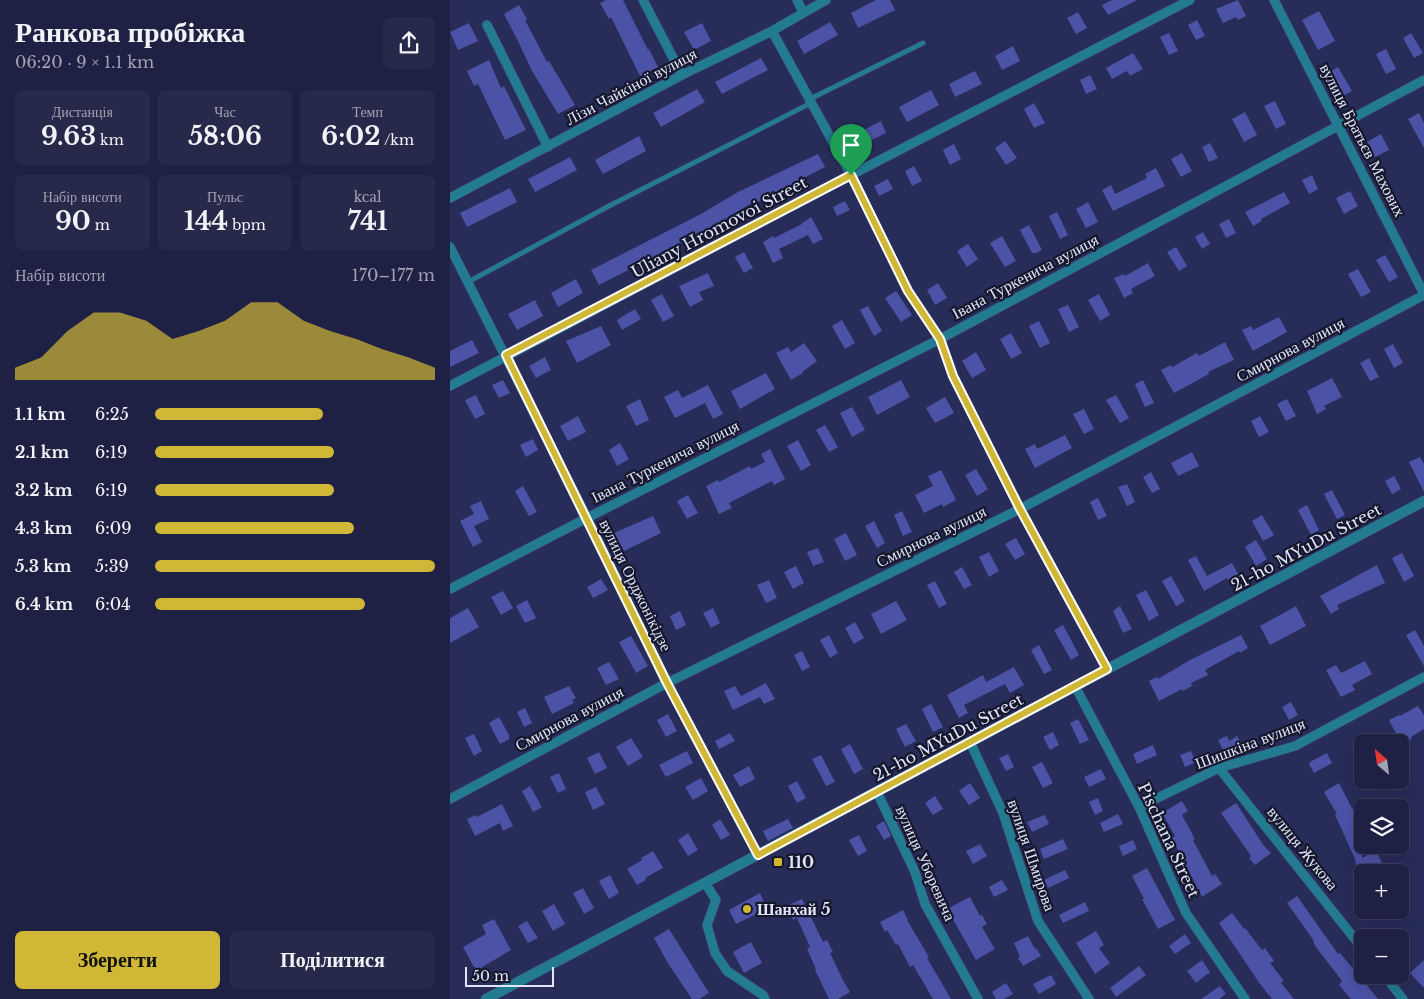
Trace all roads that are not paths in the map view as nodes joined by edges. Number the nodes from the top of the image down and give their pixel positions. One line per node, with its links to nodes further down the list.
1 (643, 0): 10 (street)
2 (797, 0): 6 (street)
3 (826, 0): 6 (street, Лізи Чайкіної вулиця)
4 (1190, 0): 15 (street, Uliany Hromovoi Street)
5 (1274, 0): 13 (street, вулиця Братьєв Махових)
6 (803, 12): 8 (street, Лізи Чайкіної вулиця)
7 (488, 25): 14 (street)
8 (772, 32): 10 (street, Лізи Чайкіної вулиця); 12 (street)
9 (923, 43): 12 (lane)
10 (682, 75): 14 (street, Лізи Чайкіної вулиця)
11 (1424, 80): 13 (street, Івана Туркенича вулиця)
12 (810, 102): 15 (street); 18 (lane)
13 (1338, 125): 19 (street, вулиця Братьєв Махових); 20 (street, Івана Туркенича вулиця)
14 (548, 147): 16 (street, Лізи Чайкіної вулиця)
15 (851, 175): 20 (street); 21 (street, Uliany Hromovoi Street)
16 (450, 198)
17 (450, 247): 18 (street, вулиця Орджонікідзе)
18 (468, 282): 21 (street, вулиця Орджонікідзе)
19 (1424, 295): 24 (street, Смирнова вулиця)
20 (940, 339): 24 (street); 25 (street, Івана Туркенича вулиця)
21 (506, 355): 22 (street, Uliany Hromovoi Street); 25 (street, вулиця Орджонікідзе)
22 (450, 386)
23 (1424, 501): 27 (street, 21-ho MYuDu Street)
24 (1020, 509): 27 (street); 29 (street, Смирнова вулиця)
25 (587, 518): 26 (street, Івана Туркенича вулиця); 29 (street, вулиця Орджонікідзе)
26 (450, 590)
27 (1107, 669): 30 (street, 21-ho MYuDu Street)
28 (1424, 678): 32 (street, Шишкіна вулиця)
29 (667, 683): 34 (street, Смирнова вулиця); 36 (street, вулиця Орджонікідзе)
30 (1075, 686): 31 (street, 21-ho MYuDu Street); 35 (street, Pischana Street)
31 (970, 742): 33 (street, 21-ho MYuDu Street); 43 (street, вулиця Шмирова)
32 (1219, 768): 35 (street, Шишкіна вулиця); 38 (street, вулиця Жукова)
33 (877, 792): 36 (street, 21-ho MYuDu Street); 42 (street, вулиця Уборевича)
34 (450, 800)
35 (1138, 807): 44 (street, Pischana Street)
36 (758, 855): 37 (street, 21-ho MYuDu Street)
37 (705, 883): 40 (street, 21-ho MYuDu Street); 41 (street)
38 (1354, 938)
39 (1391, 984): 45 (street)
40 (486, 999)
41 (765, 999)
42 (978, 999)
43 (1089, 999)
44 (1245, 999)
45 (1403, 999)

